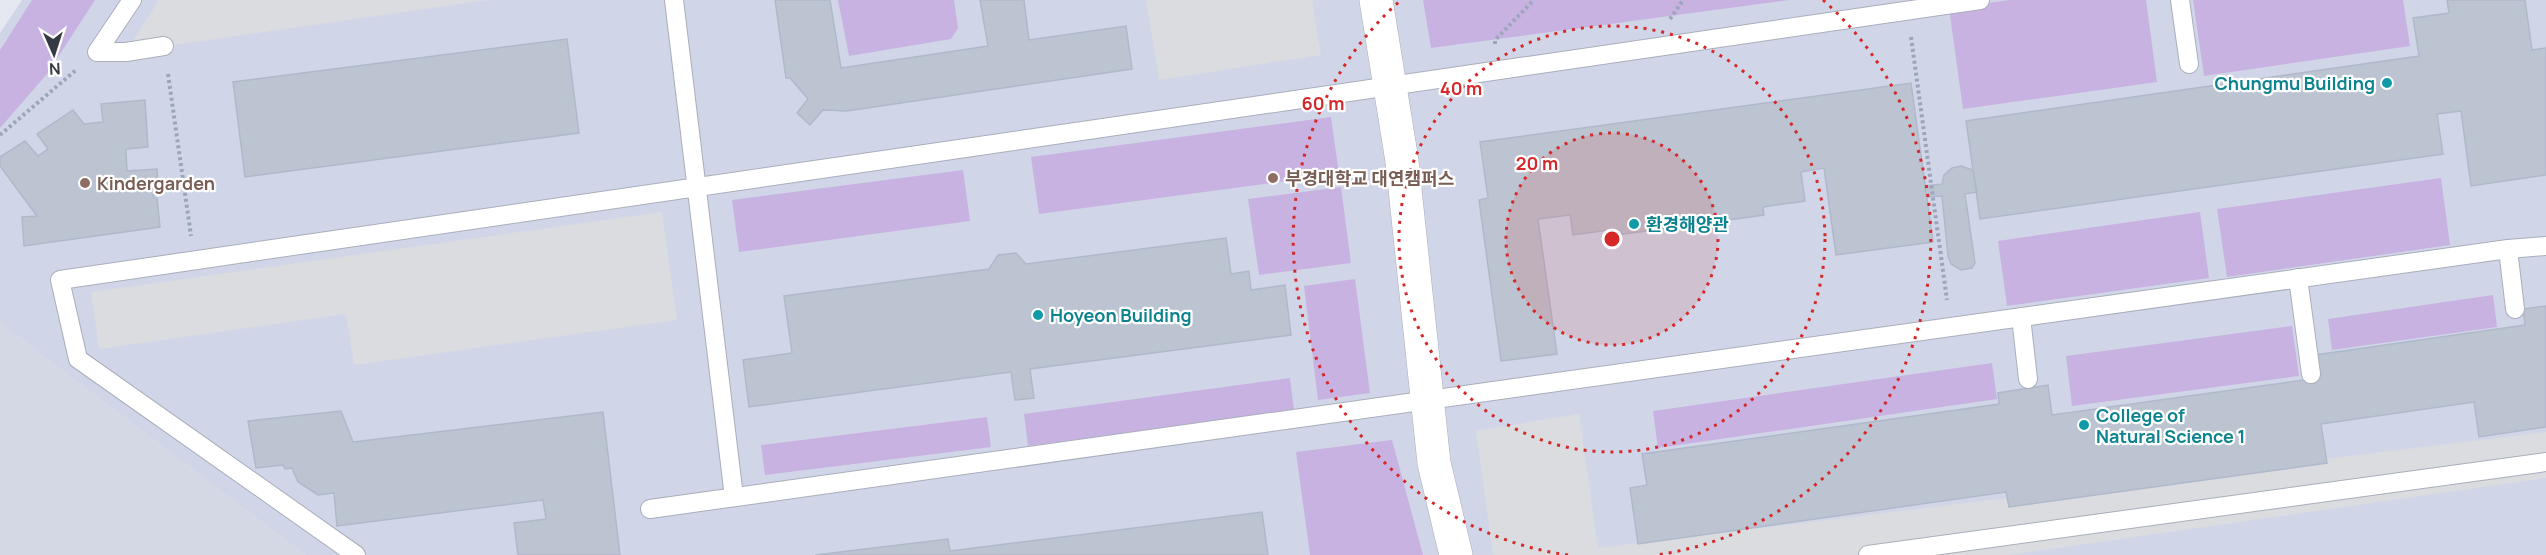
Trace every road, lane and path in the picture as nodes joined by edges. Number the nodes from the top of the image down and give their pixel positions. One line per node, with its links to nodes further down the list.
1 (132, 0): 9 (lane)
2 (674, 0): 14 (lane)
3 (1376, 0): 12 (street)
4 (1534, 0): 11 (path)
5 (1980, 0): 7 (lane)
6 (2180, 0): 10 (lane)
7 (1907, 12): 11 (lane); 21 (path)
8 (164, 46): 9 (lane); 17 (path)
9 (97, 52): 13 (path)
10 (2189, 64)
11 (1498, 72): 12 (lane)
12 (1391, 88): 14 (lane); 24 (street)
13 (0, 135)
14 (697, 188): 17 (lane); 26 (lane)
15 (2546, 246): 16 (lane)
16 (2508, 249): 18 (lane); 19 (lane)
17 (195, 261): 28 (lane)
18 (2298, 278): 20 (lane); 22 (lane)
19 (2515, 309)
20 (2020, 317): 21 (lane); 23 (lane)
21 (1951, 325): 24 (lane)
22 (2311, 374)
23 (2028, 379)
24 (1428, 401): 26 (lane); 29 (street)
25 (2546, 462): 30 (lane)
26 (734, 497): 27 (lane)
27 (650, 509)
28 (356, 555)
29 (1456, 555)
30 (1868, 555)

